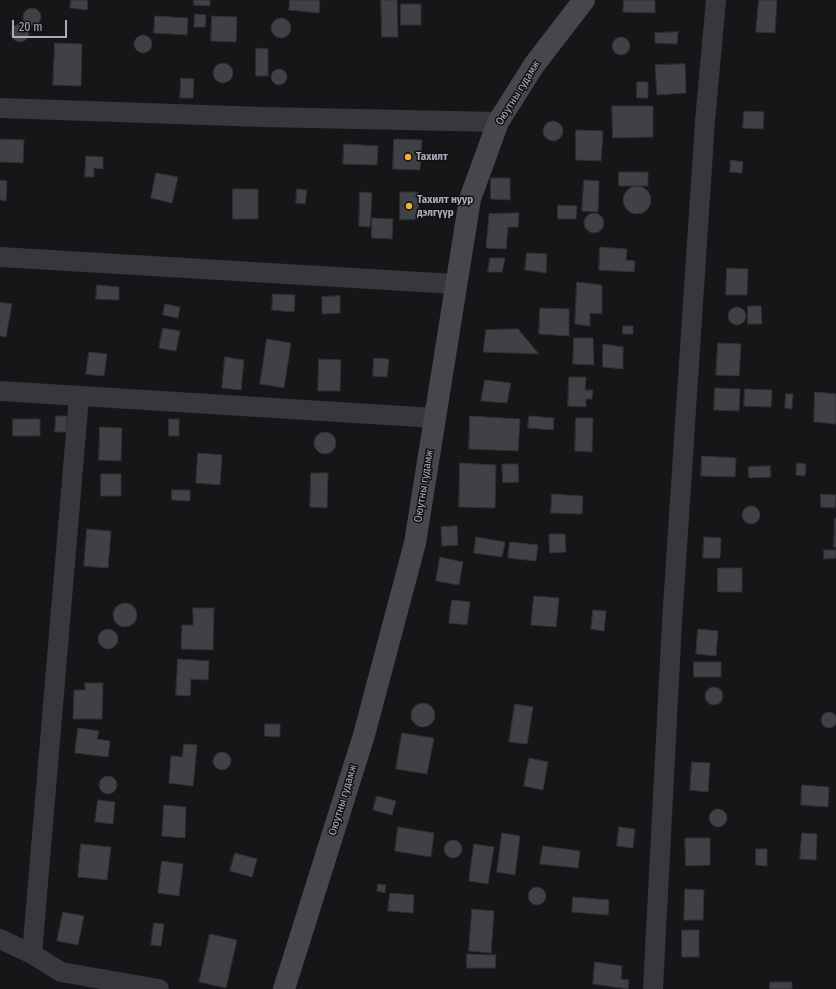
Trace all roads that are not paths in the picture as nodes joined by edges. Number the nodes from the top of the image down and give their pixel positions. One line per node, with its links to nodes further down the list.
1 (584, 0): 4 (street, Оюутны гудамж)
2 (716, 0): 14 (street)
3 (0, 108): 4 (street)
4 (498, 122): 6 (street, Оюутны гудамж)
5 (0, 257): 6 (street)
6 (455, 284): 9 (street, Оюутны гудамж)
7 (0, 391): 8 (street)
8 (79, 397): 9 (street); 11 (street)
9 (435, 418): 13 (street, Оюутны гудамж)
10 (0, 939): 11 (street)
11 (32, 954): 12 (street)
12 (159, 989)
13 (284, 989)
14 (653, 989)

